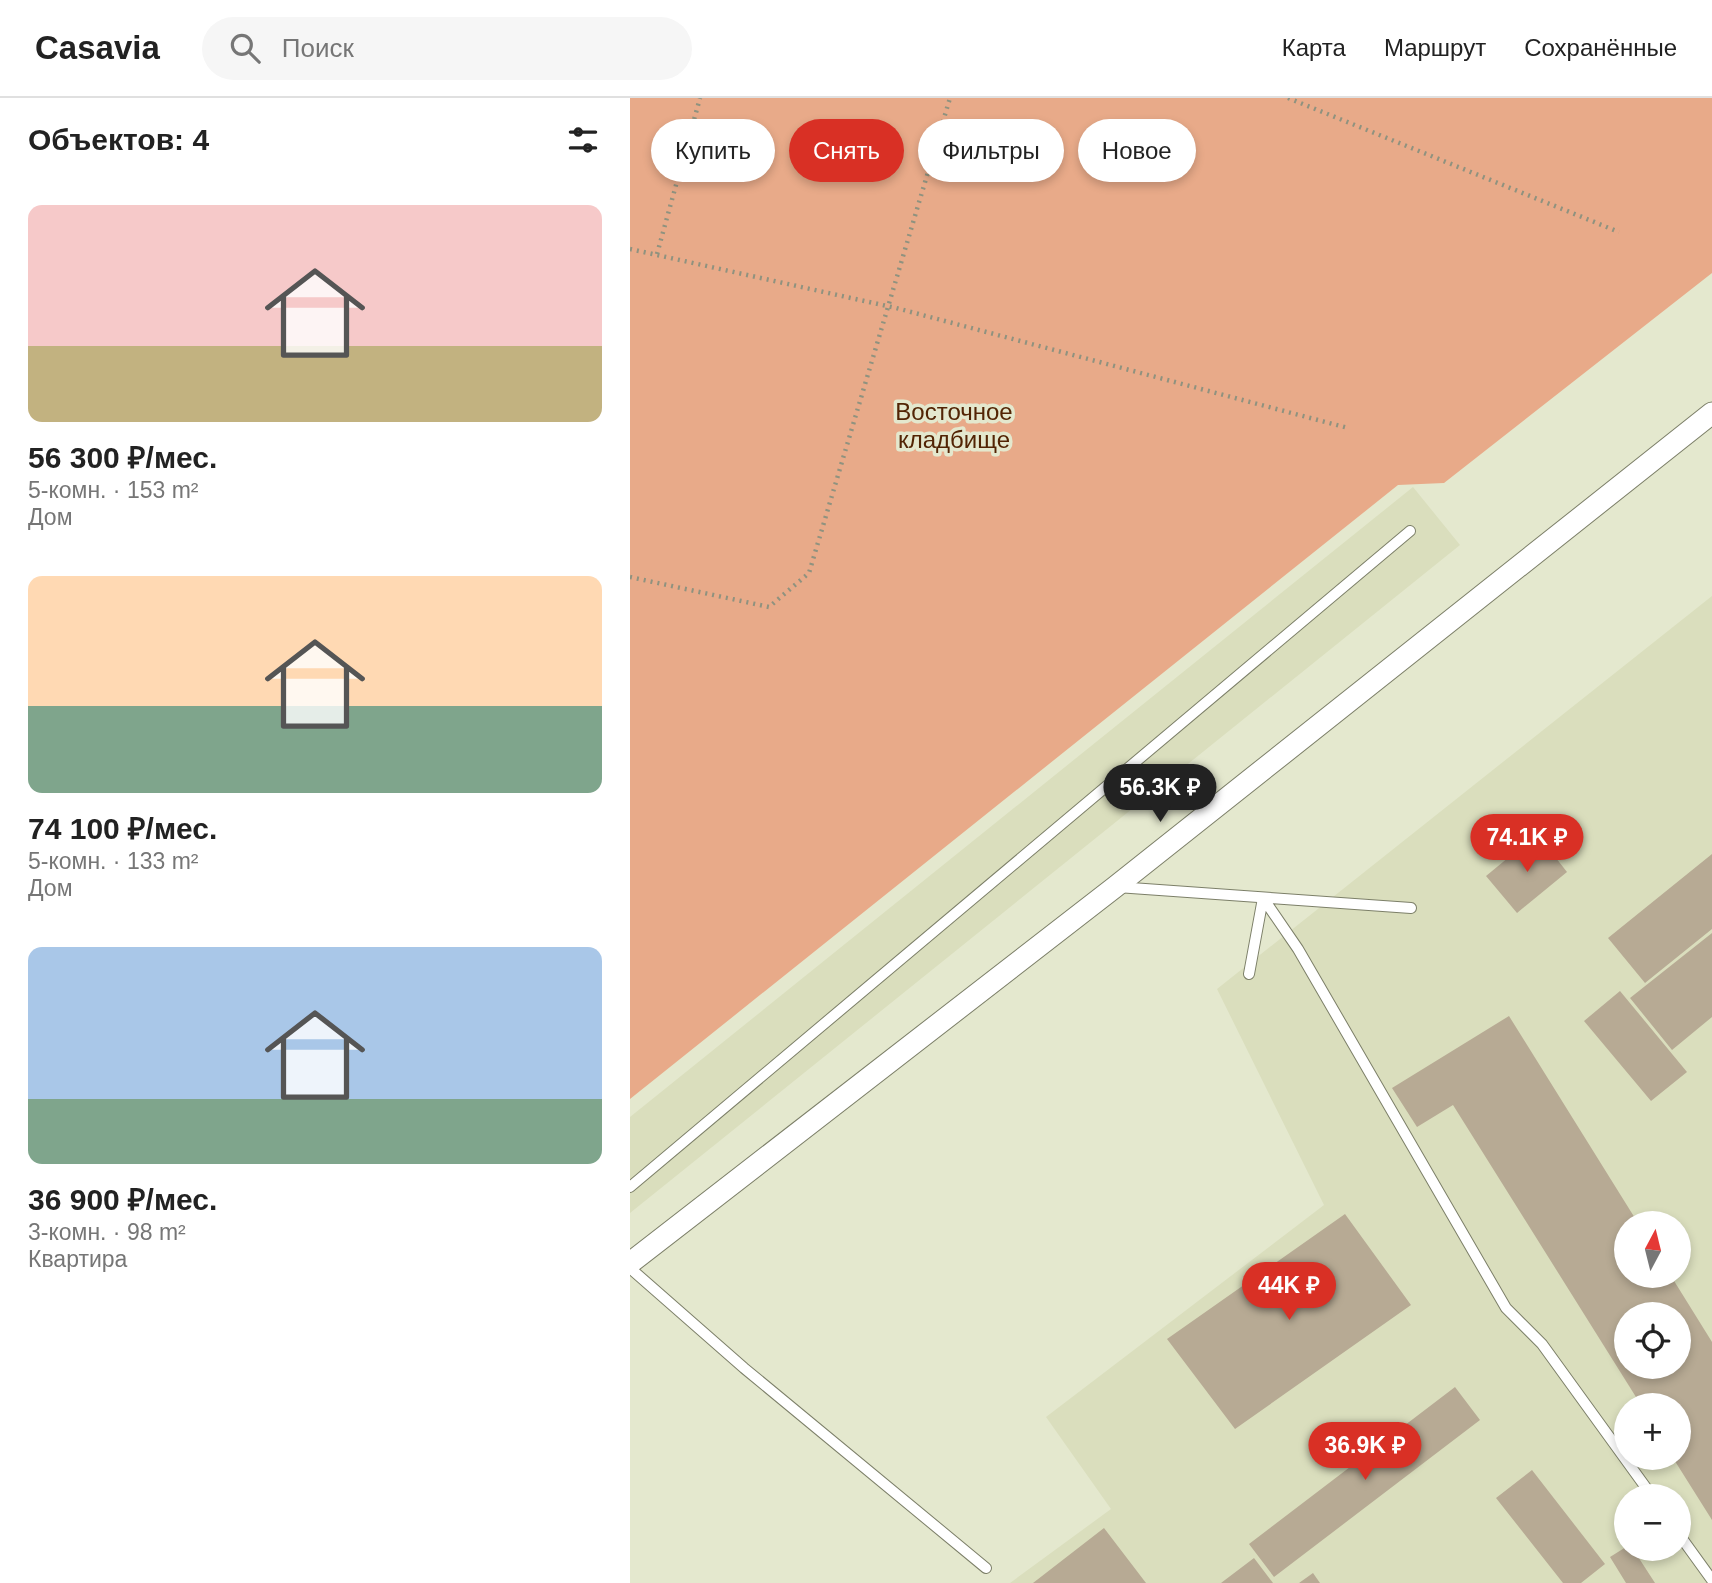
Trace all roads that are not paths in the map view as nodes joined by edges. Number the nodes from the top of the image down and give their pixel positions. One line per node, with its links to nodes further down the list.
1 (1712, 413): 3 (street)
2 (1410, 531): 7 (lane)
3 (1115, 887): 4 (lane); 8 (street)
4 (1263, 898): 5 (lane); 6 (lane); 9 (lane)
5 (1411, 908)
6 (1249, 974)
7 (630, 1186)
8 (630, 1266): 11 (lane)
9 (1643, 1484)
10 (1691, 1551): 12 (lane)
11 (986, 1568)
12 (1712, 1580)

